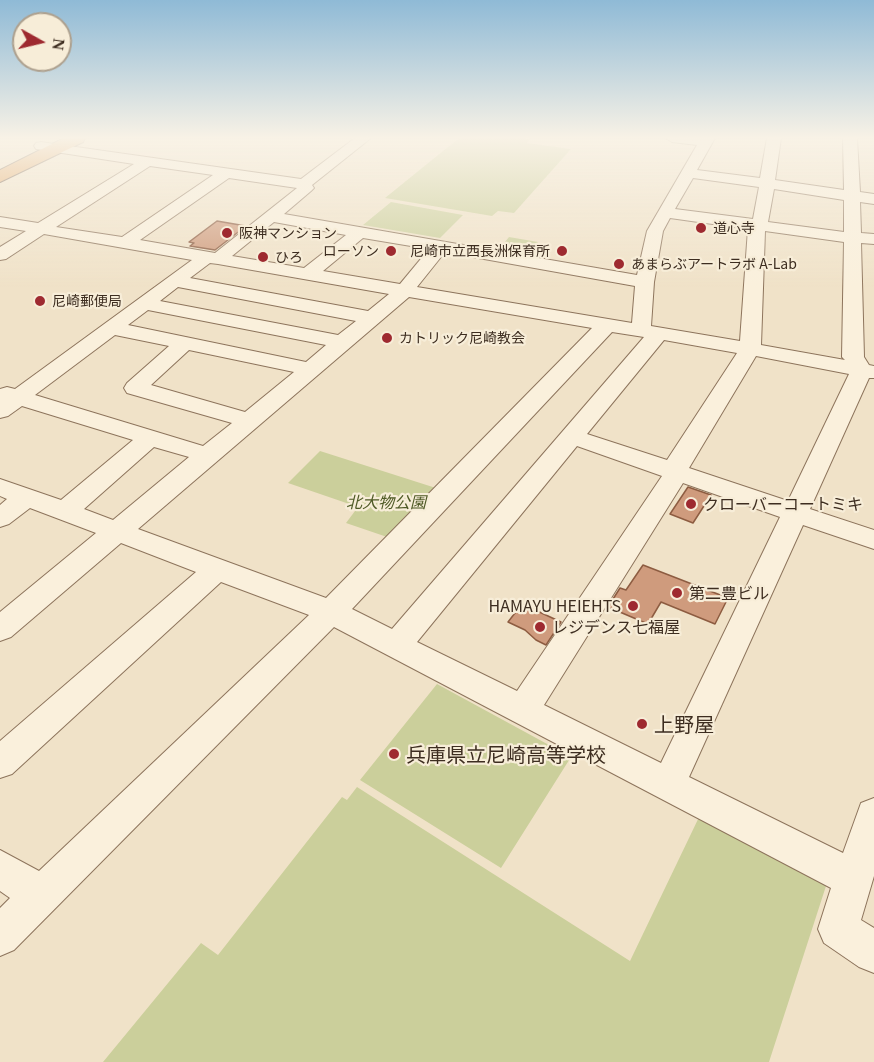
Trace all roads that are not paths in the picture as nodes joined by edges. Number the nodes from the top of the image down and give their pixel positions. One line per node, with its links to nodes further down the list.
1 (105, 188): 14 (street)
2 (205, 188): 18 (street)
3 (306, 188): 11 (street)
4 (681, 188): 10 (street)
5 (765, 188): 13 (street)
6 (796, 188): 8 (street)
7 (854, 188): 8 (street)
8 (852, 196): 9 (street); 16 (street)
9 (874, 200)
10 (666, 213): 13 (street); 24 (street)
11 (272, 217): 15 (street); 21 (street)
12 (0, 222): 14 (street)
13 (757, 225): 16 (street); 33 (street)
14 (38, 228): 18 (street); 20 (street)
15 (358, 233): 19 (street); 22 (street)
16 (852, 237): 17 (street); 35 (street)
17 (874, 239)
18 (125, 243): 21 (street)
19 (440, 247): 24 (street); 25 (street)
20 (0, 255)
21 (212, 258): 22 (street); 23 (street)
22 (308, 274): 25 (street)
23 (174, 282): 26 (street); 27 (street)
24 (645, 282): 30 (street)
25 (404, 291): 27 (street); 28 (street)
26 (144, 304): 29 (street); 31 (street)
27 (372, 318): 31 (street)
28 (607, 325): 30 (street); 51 (street)
29 (112, 328): 32 (street); 36 (street)
30 (650, 332): 33 (street); 39 (street)
31 (342, 342): 34 (street)
32 (184, 343): 34 (street); 38 (street)
33 (750, 349): 35 (street); 42 (street)
34 (311, 369): 38 (street)
35 (868, 371): 46 (street)
36 (9, 394): 37 (street); 40 (street)
37 (0, 411)
38 (248, 420): 41 (street)
39 (574, 437): 42 (street); 53 (street)
40 (150, 438): 41 (street); 45 (street)
41 (207, 455): 48 (street)
42 (677, 473): 46 (street); 54 (street)
43 (0, 487): 44 (street)
44 (27, 497): 45 (street); 47 (street)
45 (65, 511): 48 (street)
46 (796, 513): 49 (street); 56 (street)
47 (0, 518)
48 (119, 530): 50 (street); 52 (street)
49 (874, 540)
50 (217, 569): 51 (street); 55 (street)
51 (331, 612): 53 (street); 60 (street)
52 (0, 629)
53 (397, 645): 54 (street)
54 (523, 709): 56 (street)
55 (0, 763)
56 (669, 783): 58 (street)
57 (874, 815): 58 (street)
58 (863, 865): 62 (street)
59 (0, 869): 60 (street)
60 (41, 895): 61 (street)
61 (0, 936)
62 (874, 952)

